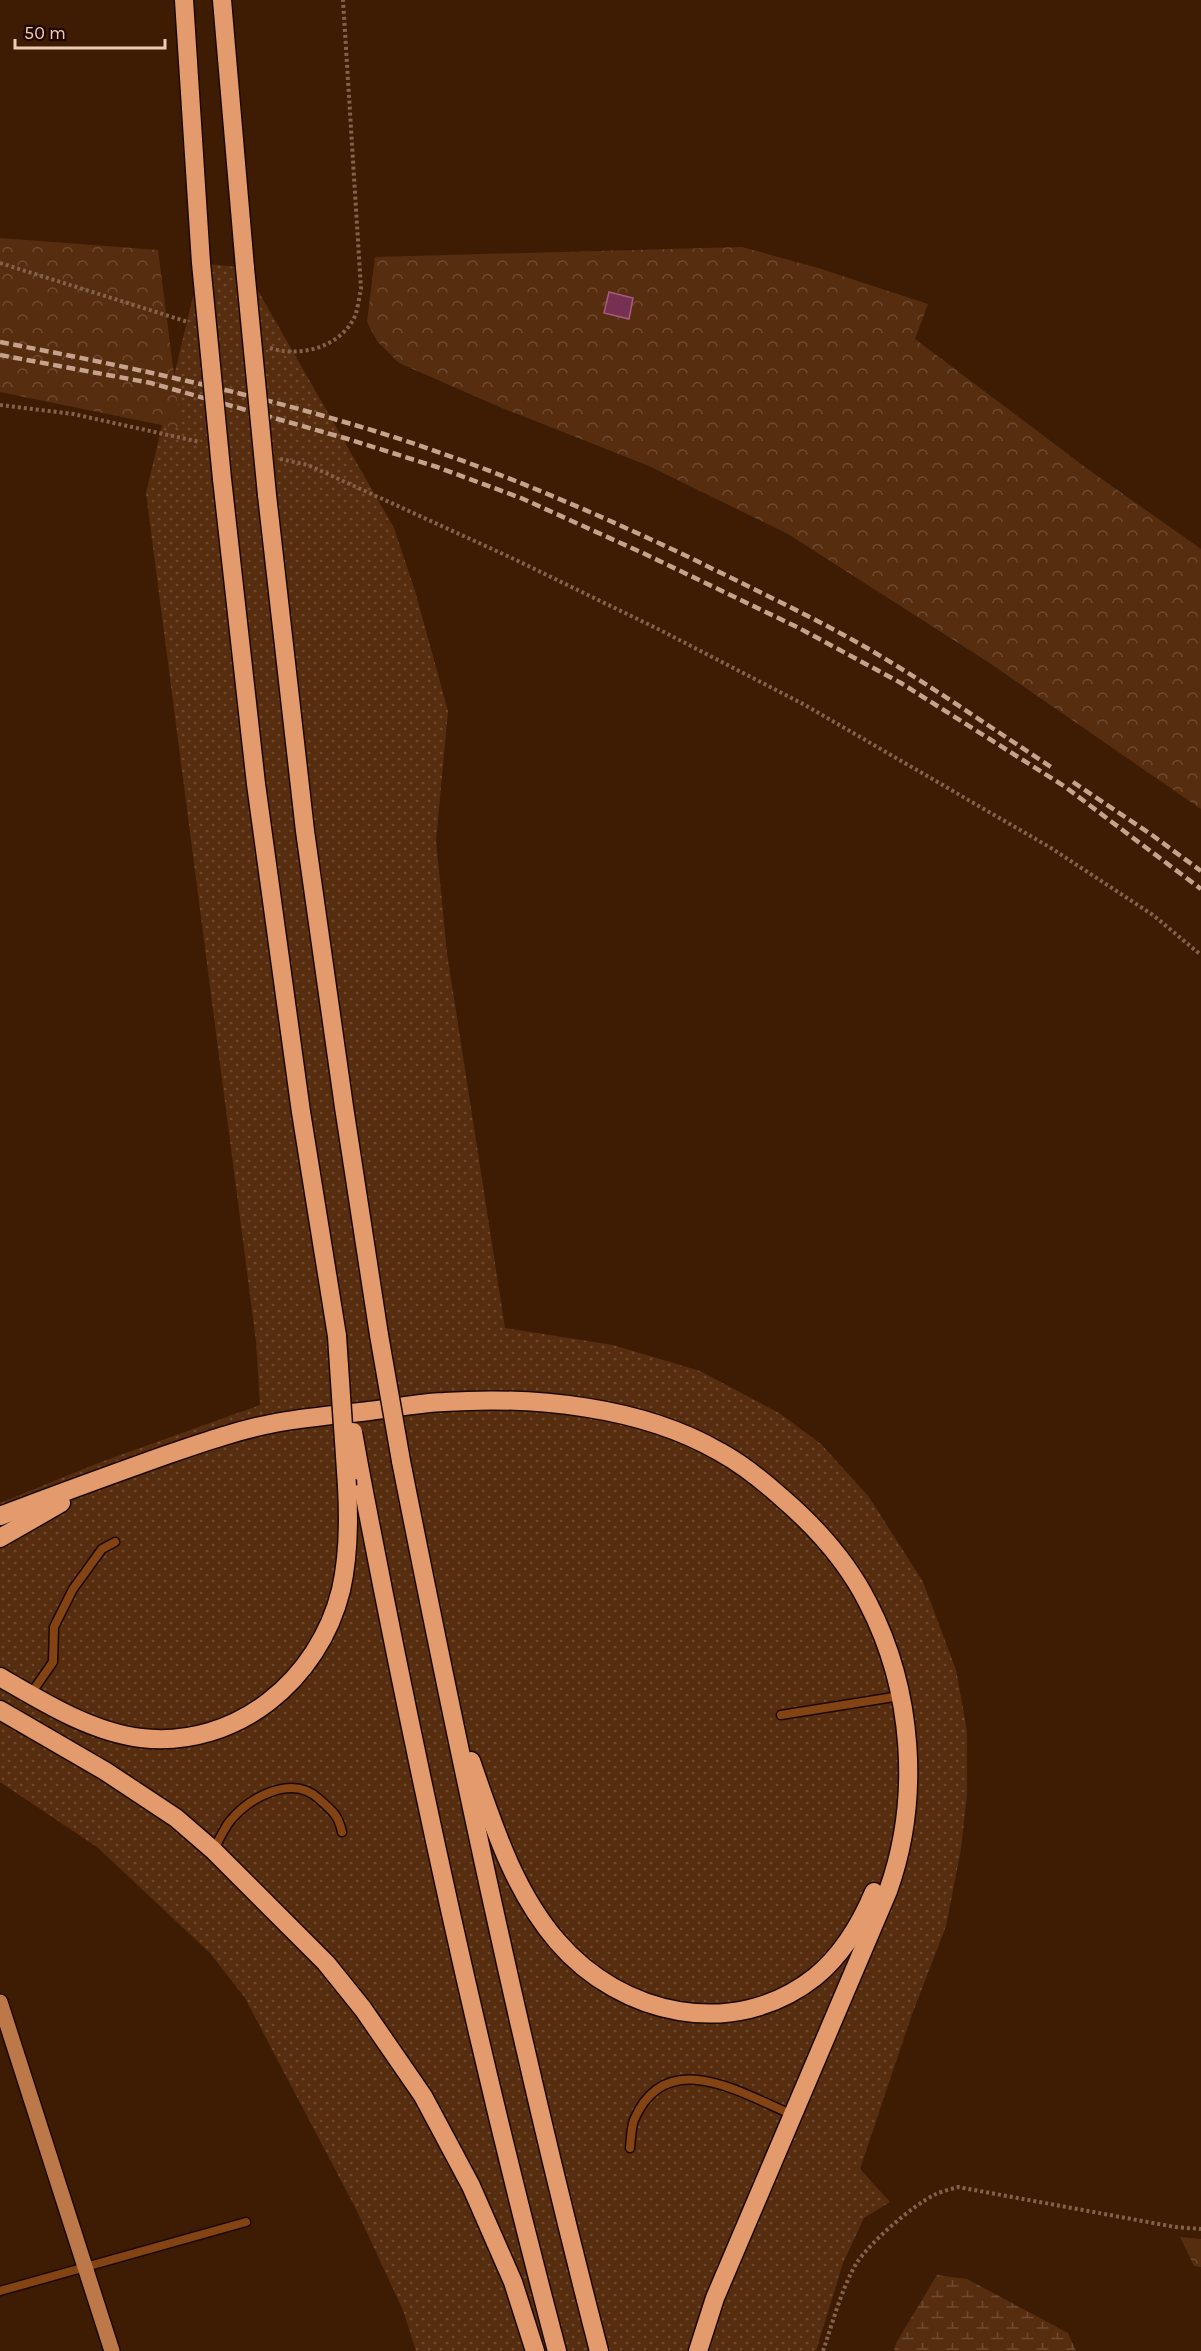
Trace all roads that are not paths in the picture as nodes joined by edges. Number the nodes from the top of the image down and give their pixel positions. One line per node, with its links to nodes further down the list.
1 (184, 0): 3 (highway, bridge)
2 (222, 0): 9 (highway, bridge)
3 (337, 1336): 10 (highway, bridge); 25 (highway, bridge)
4 (109, 1475): 5 (highway); 6 (highway); 11 (highway)
5 (0, 1516)
6 (0, 1538)
7 (115, 1542): 10 (lane)
8 (0, 1677): 10 (highway)
9 (447, 1693): 14 (highway); 26 (highway)
10 (30, 1695)
11 (901, 1696): 13 (lane); 14 (highway)
12 (0, 1710): 16 (highway)
13 (781, 1715)
14 (906, 1778): 18 (highway)
15 (342, 1832): 16 (lane)
16 (213, 1850): 24 (highway)
17 (0, 2002): 21 (main road)
18 (793, 2115): 19 (lane); 27 (highway)
19 (630, 2148)
20 (246, 2222): 21 (lane)
21 (86, 2268): 22 (lane); 23 (main road)
22 (0, 2291)
23 (112, 2351)
24 (535, 2351)
25 (557, 2351)
26 (599, 2351)
27 (698, 2351)

